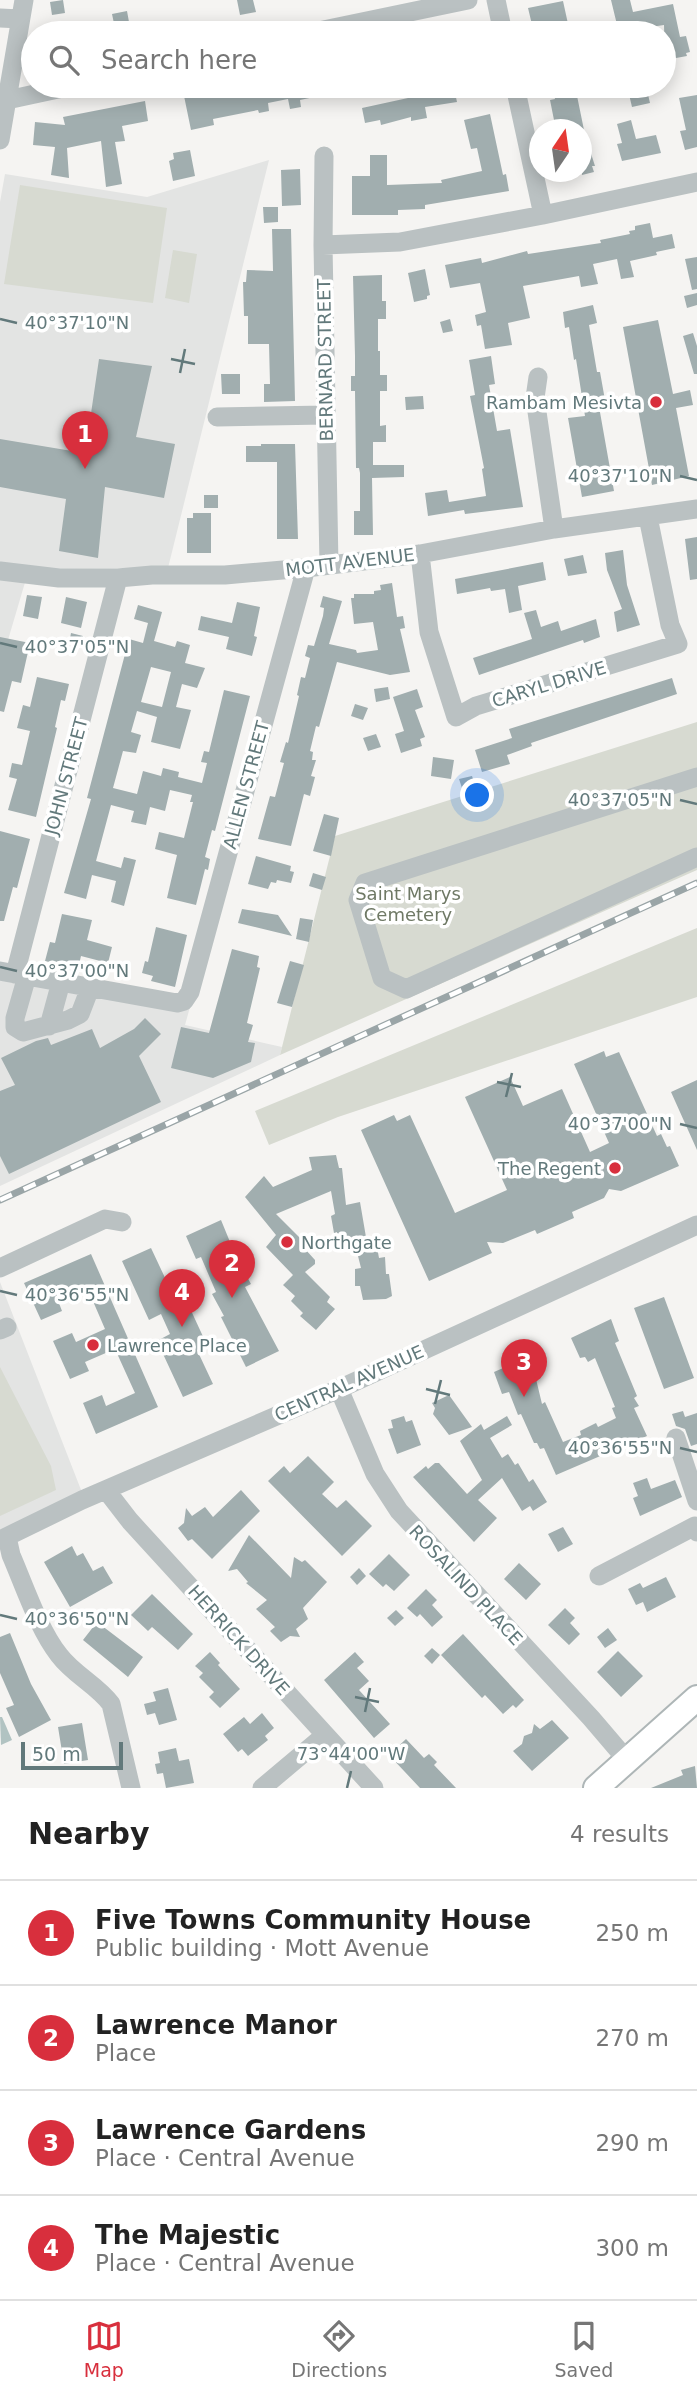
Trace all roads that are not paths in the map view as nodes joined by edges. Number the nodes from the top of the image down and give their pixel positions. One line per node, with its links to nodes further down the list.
1 (468, 0): 5 (street)
2 (496, 0): 6 (street)
3 (22, 10): 4 (street); 9 (street)
4 (0, 18)
5 (367, 21)
6 (500, 21)
7 (21, 97): 9 (street)
8 (518, 98): 13 (street)
9 (7, 100): 10 (street)
10 (0, 140)
11 (324, 156): 14 (street, BERNARD STREET)
12 (697, 182): 13 (street)
13 (543, 215): 14 (street)
14 (323, 245): 16 (street, BERNARD STREET)
15 (538, 377): 20 (street)
16 (326, 415): 17 (street); 22 (street, BERNARD STREET)
17 (218, 417)
18 (697, 509): 19 (street, MOTT AVENUE)
19 (649, 517): 20 (street, MOTT AVENUE); 21 (street, CARYL DRIVE)
20 (554, 529): 21 (street, MOTT AVENUE)
21 (420, 554): 22 (street, MOTT AVENUE)
22 (329, 565): 23 (street, MOTT AVENUE)
23 (306, 568): 25 (street, MOTT AVENUE); 30 (street, ALLEN STREET)
24 (0, 571): 25 (street, MOTT AVENUE)
25 (118, 578): 28 (street, JOHN STREET)
26 (697, 777): 27 (street)
27 (697, 857)
28 (14, 974): 29 (street); 31 (street, JOHN STREET)
29 (61, 982): 30 (street); 31 (street)
30 (90, 988): 31 (street)
31 (50, 1026)
32 (122, 1222): 34 (street)
33 (697, 1225): 35 (street, CENTRAL AVENUE)
34 (0, 1268)
35 (339, 1388): 37 (street, CENTRAL AVENUE); 44 (street, ROSALIND PLACE)
36 (676, 1438): 38 (street)
37 (106, 1490): 40 (street, CENTRAL AVENUE); 43 (street, HERRICK DRIVE)
38 (697, 1501)
39 (696, 1527): 41 (street)
40 (3, 1539): 45 (street)
41 (599, 1576)
42 (697, 1698): 44 (main road)
43 (325, 1735): 46 (street); 47 (street, HERRICK DRIVE)
44 (626, 1759): 48 (main road)
45 (131, 1788)
46 (262, 1788)
47 (374, 1788)
48 (596, 1788)

